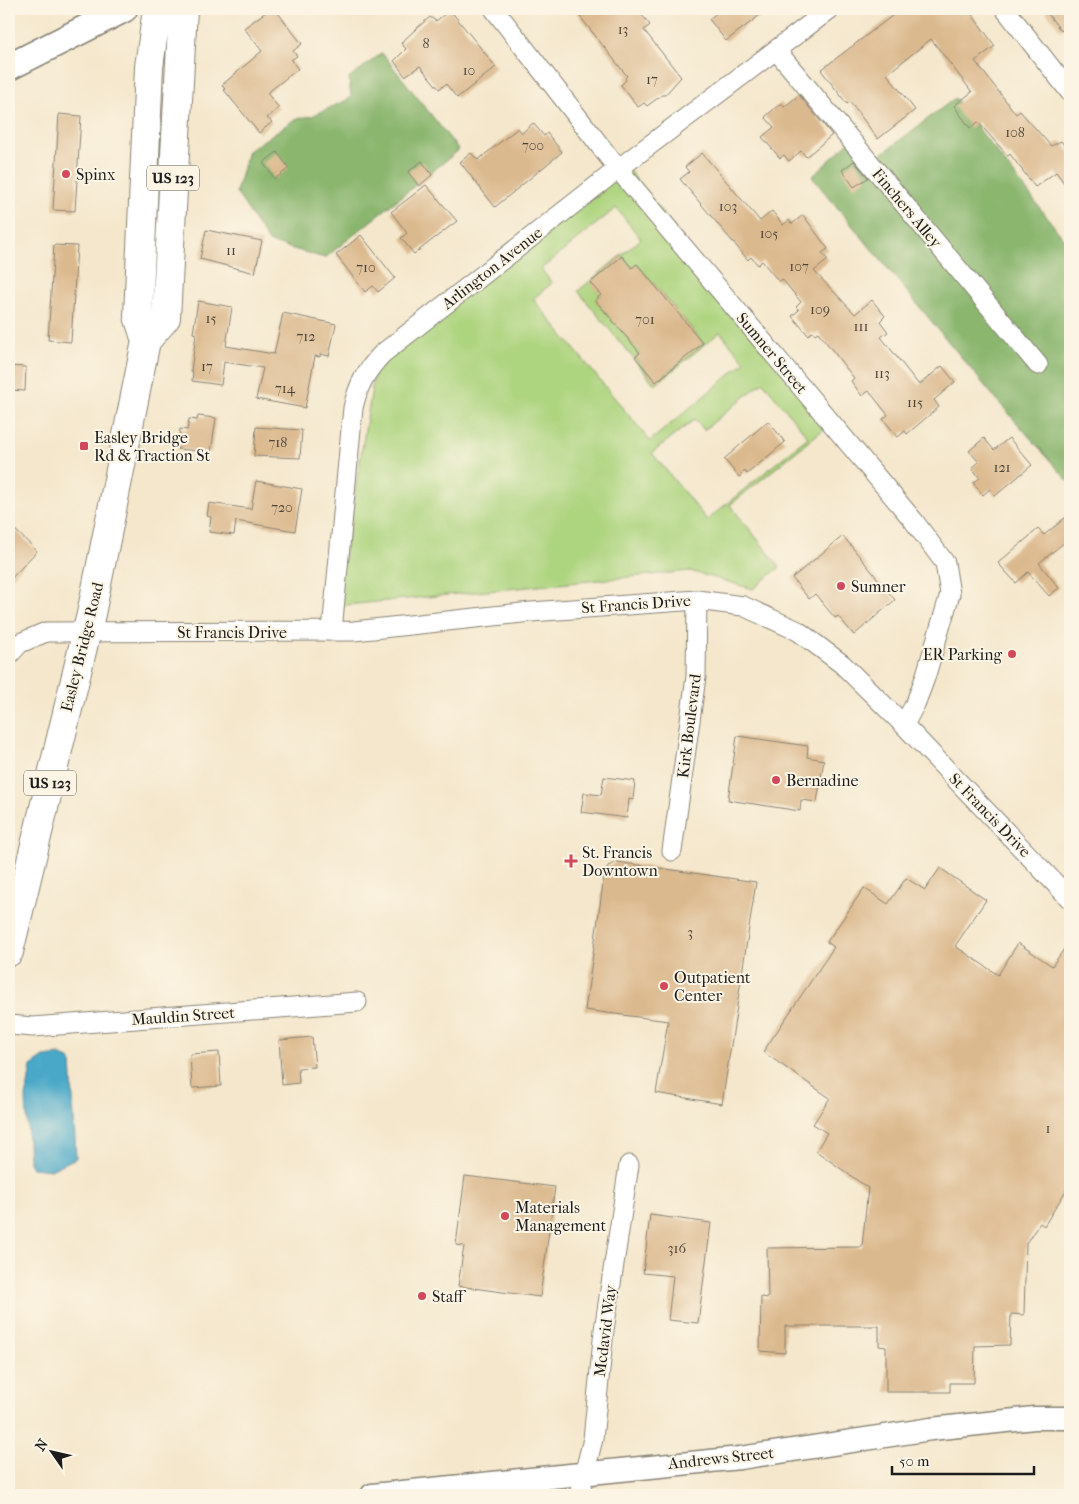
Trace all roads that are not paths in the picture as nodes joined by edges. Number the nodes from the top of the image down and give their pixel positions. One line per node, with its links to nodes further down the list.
1 (124, 9): 8 (main road)
2 (157, 9): 11 (highway, Easley Bridge Road / US 123)
3 (183, 9): 11 (highway, US 123)
4 (494, 9): 10 (street, Sumner Street)
5 (830, 9): 7 (street, Arlington Avenue)
6 (1005, 9): 9 (street)
7 (776, 50): 10 (street, Arlington Avenue); 12 (street, Finchers Alley)
8 (9, 67)
9 (1070, 92)
10 (618, 169): 14 (street, Arlington Avenue); 17 (street, Sumner Street)
11 (146, 340): 15 (highway, Easley Bridge Road / US 123)
12 (1038, 365)
13 (697, 600): 14 (street, St Francis Drive); 17 (street, St Francis Drive); 18 (street, Kirk Boulevard)
14 (332, 631): 15 (street, St Francis Drive)
15 (86, 633): 16 (street, St Francis Drive); 20 (highway, Easley Bridge Road / US 123)
16 (9, 655)
17 (904, 725): 19 (street, St Francis Drive)
18 (672, 851)
19 (1070, 899)
20 (9, 952)
21 (356, 1002): 22 (street, Mauldin Street)
22 (9, 1025)
23 (629, 1166): 25 (street, Mcdavid Way)
24 (1070, 1418): 25 (street, Andrews Street)
25 (584, 1472): 26 (street, Andrews Street); 27 (street, Mcdavid Way)
26 (372, 1495)
27 (579, 1495)

